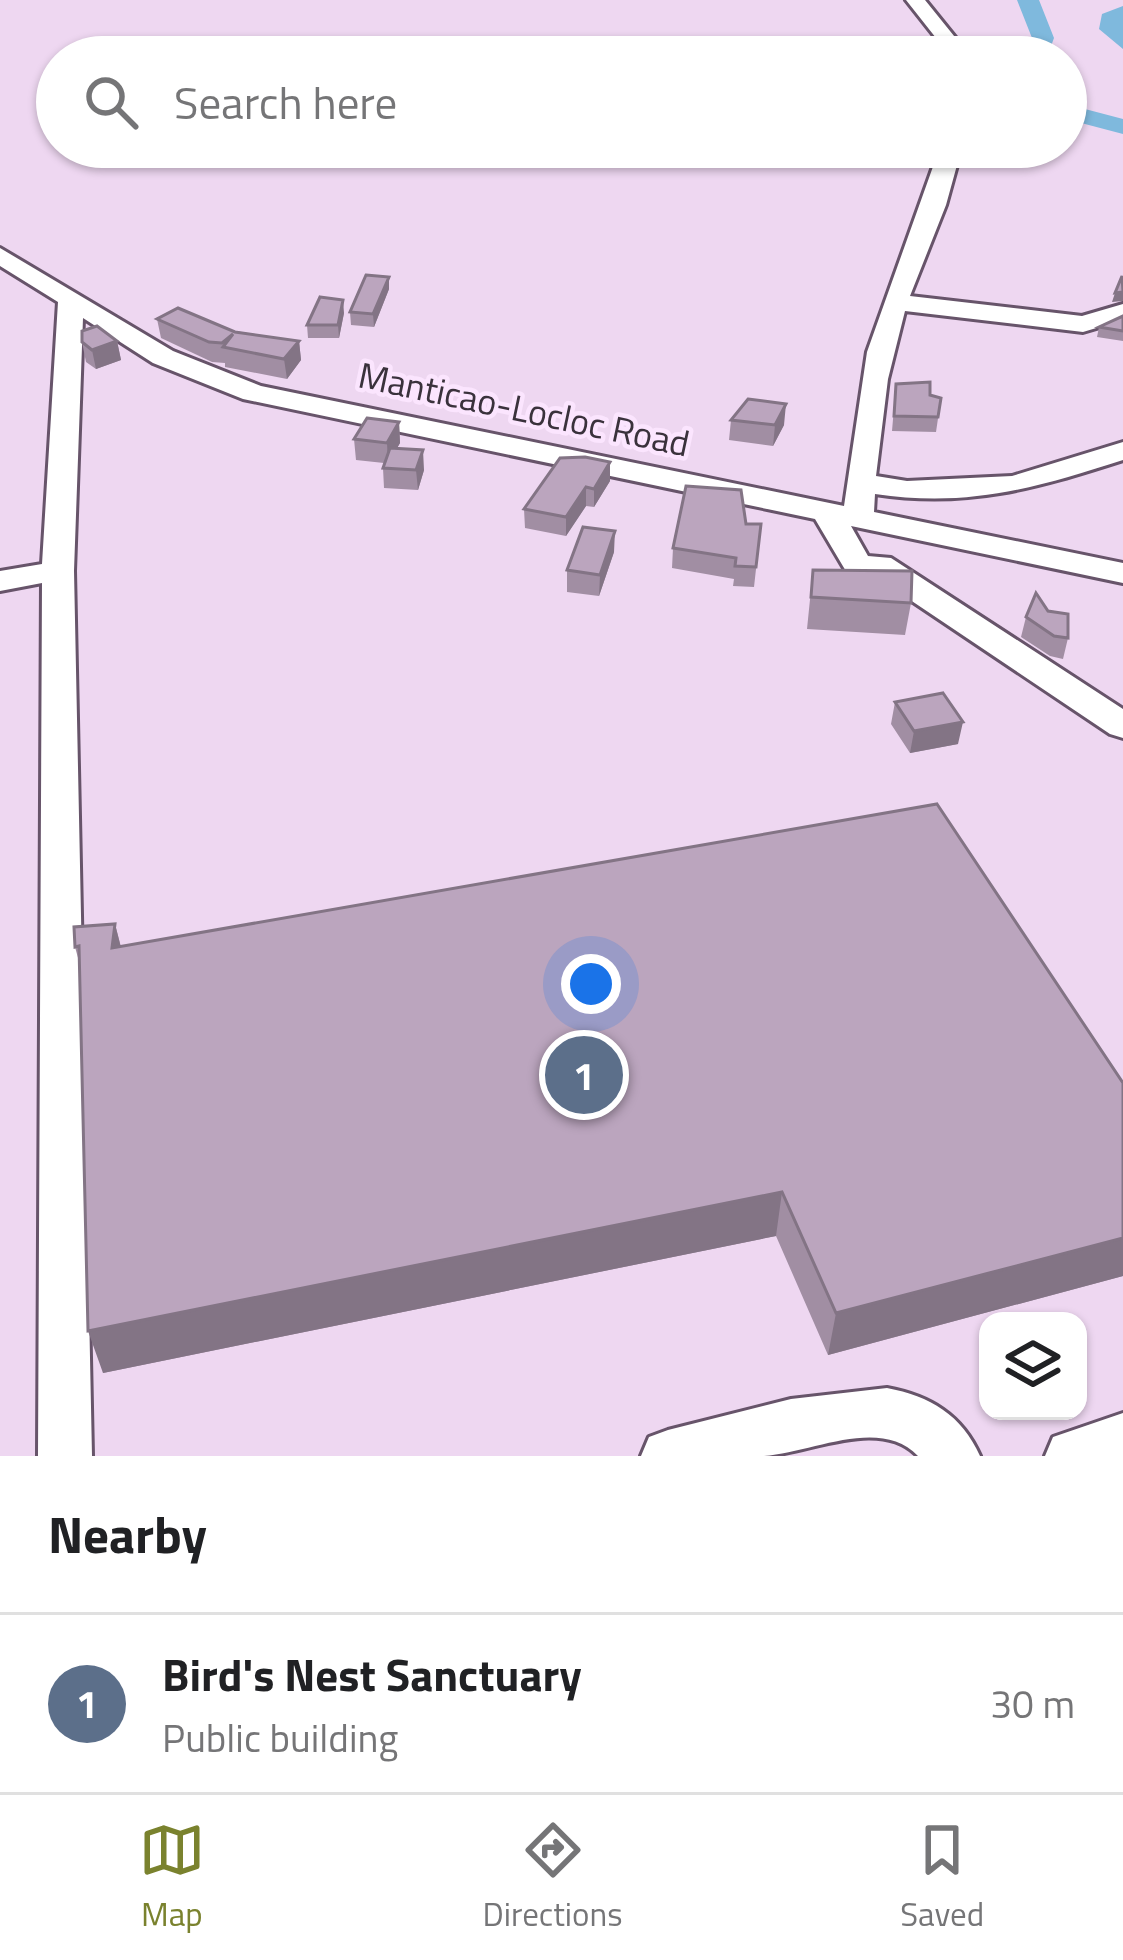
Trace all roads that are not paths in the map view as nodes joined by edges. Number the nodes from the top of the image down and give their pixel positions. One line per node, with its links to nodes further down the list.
1 (915, 0): 2 (street)
2 (944, 36)
3 (945, 168): 6 (street)
4 (0, 255): 5 (street, Manticao-Locloc Road)
5 (71, 298): 10 (street, Manticao-Locloc Road); 11 (street)
6 (895, 302): 7 (street); 9 (street)
7 (1123, 312)
8 (1123, 451): 9 (street)
9 (860, 483): 10 (street)
10 (843, 516): 12 (street, Manticao-Locloc Road); 14 (street)
11 (58, 571): 13 (street); 16 (street)
12 (1123, 573)
13 (0, 580)
14 (1123, 726)
15 (1123, 1439): 19 (street)
16 (65, 1456)
17 (668, 1456): 18 (street)
18 (953, 1456)
19 (1072, 1456)

